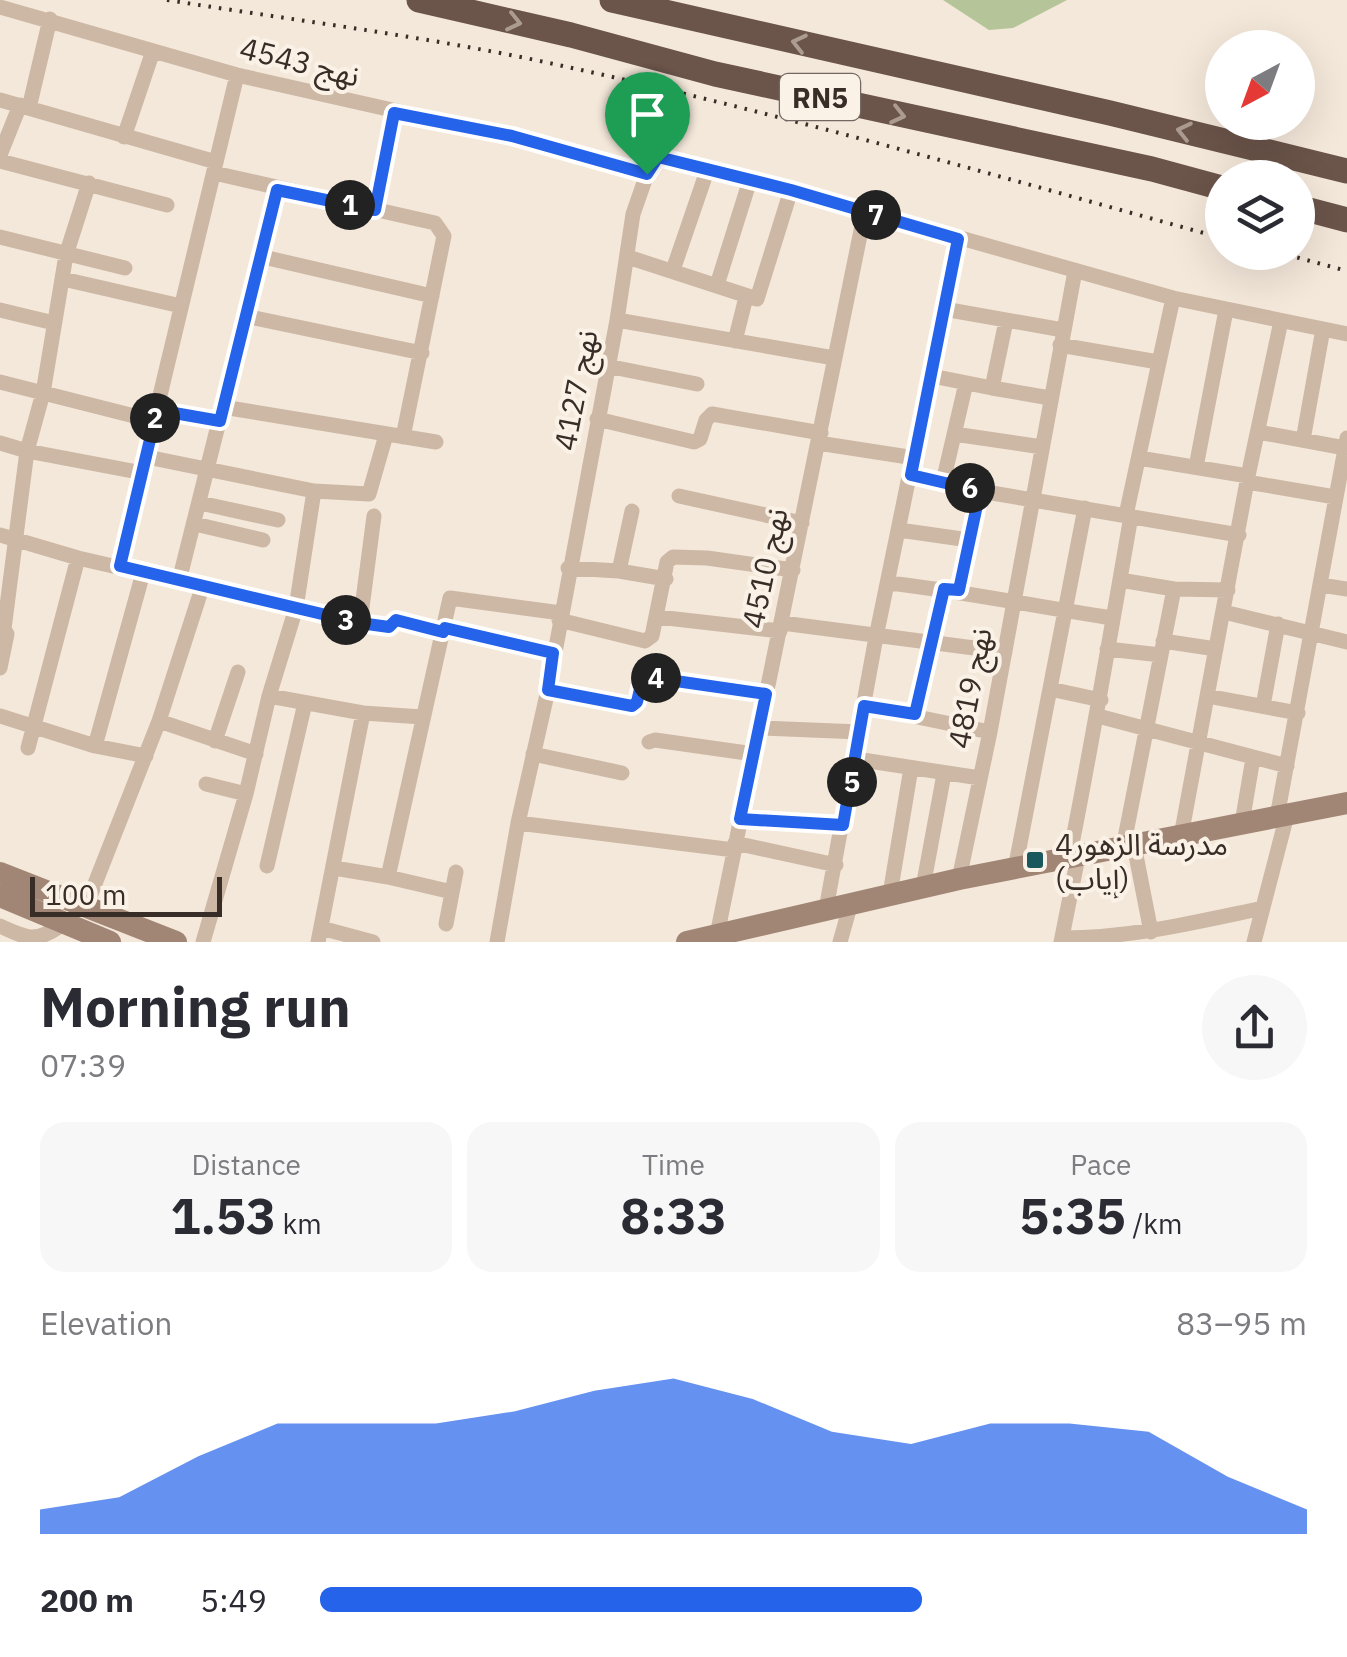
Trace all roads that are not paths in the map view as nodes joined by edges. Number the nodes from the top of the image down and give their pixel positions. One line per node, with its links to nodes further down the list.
1 (419, 0): 18 (highway, RN5, one-way to 18)
2 (612, 0): 14 (highway, RN5, one-way to 2)
3 (0, 7): 4 (street, نهج 4543)
4 (50, 19): 5 (street, نهج 4543); 8 (street)
5 (153, 51): 6 (street, نهج 4543); 10 (street)
6 (238, 76): 9 (street, نهج 4543); 12 (street)
7 (0, 100): 8 (street)
8 (24, 107): 10 (street); 11 (street)
9 (394, 113): 15 (street, نهج 4543); 22 (street)
10 (124, 136): 12 (street)
11 (0, 158): 17 (street)
12 (215, 167): 19 (street); 39 (street)
13 (708, 168): 15 (street); 16 (street); 32 (street)
14 (1347, 170)
15 (647, 174): 30 (street, نهج 4127)
16 (750, 180): 20 (street); 35 (street)
17 (89, 184): 21 (street); 28 (street)
18 (1205, 184)
19 (277, 190): 22 (street); 29 (street)
20 (791, 190): 23 (street); 37 (street)
21 (167, 205)
22 (375, 210): 36 (street)
23 (864, 212): 27 (street); 53 (street, نهج 4510)
24 (1315, 212): 25 (highway)
25 (1347, 220)
26 (0, 237): 28 (street)
27 (958, 239): 33 (street); 40 (street)
28 (66, 255): 31 (street); 34 (street)
29 (259, 256): 36 (street); 43 (street)
30 (628, 257): 32 (street); 44 (street, نهج 4127)
31 (125, 268)
32 (673, 270): 35 (street)
33 (1075, 271): 38 (street); 50 (street, نهج 4819)
34 (64, 279): 39 (street); 47 (street)
35 (716, 285): 37 (street)
36 (432, 296): 52 (street)
37 (746, 297): 51 (street)
38 (1173, 298): 42 (street); 54 (street)
39 (181, 306): 64 (street)
40 (944, 309): 45 (street); 56 (street)
41 (0, 310): 47 (street)
42 (1226, 310): 46 (street); 79 (street)
43 (246, 316): 52 (street); 63 (street)
44 (617, 320): 51 (street); 55 (street, نهج 4127)
45 (1006, 321): 50 (street); 60 (street)
46 (1282, 321): 48 (street); 66 (street)
47 (54, 324): 61 (street)
48 (1323, 329): 49 (street); 70 (street)
49 (1347, 334)
50 (1062, 337): 54 (street); 62 (street, نهج 4819)
51 (734, 340): 53 (street)
52 (422, 352): 68 (street)
53 (834, 358): 69 (street, نهج 4510)
54 (1158, 362): 77 (street)
55 (608, 366): 59 (street); 65 (street, نهج 4127)
56 (932, 376): 58 (street); 76 (street)
57 (0, 382): 61 (street)
58 (966, 382): 60 (street); 67 (street)
59 (697, 384)
60 (992, 388): 62 (street)
61 (43, 393): 64 (street); 75 (street)
62 (1050, 398): 74 (street, نهج 4819)
63 (222, 414): 64 (street); 68 (street); 80 (street)
64 (156, 416): 78 (street)
65 (597, 419): 69 (street); 104 (street, نهج 4127)
66 (1258, 432): 70 (street); 82 (street)
67 (954, 434): 74 (street); 83 (street)
68 (395, 436): 71 (street); 84 (street)
69 (820, 438): 76 (street); 95 (street, نهج 4510)
70 (1303, 440): 73 (street)
71 (436, 442)
72 (0, 443): 75 (street)
73 (1346, 443): 87 (street)
74 (1042, 446): 88 (street, نهج 4819)
75 (27, 451): 78 (street); 99 (street)
76 (916, 458): 81 (street)
77 (1139, 458): 79 (street); 92 (street)
78 (145, 465): 80 (street); 103 (street)
79 (1196, 467): 82 (street)
80 (207, 470): 84 (street); 89 (street)
81 (911, 475): 83 (street); 97 (street)
82 (1248, 479): 87 (street); 98 (street)
83 (943, 482): 85 (street)
84 (314, 491): 119 (street)
85 (980, 491): 88 (street); 101 (street)
86 (679, 496): 95 (street)
87 (1334, 497): 112 (street)
88 (1032, 498): 90 (street); 118 (street, نهج 4819)
89 (200, 503): 94 (street); 96 (street)
90 (1085, 508): 92 (street); 121 (street)
91 (632, 511): 106 (street)
92 (1129, 515): 98 (street); 109 (street)
93 (374, 516): 126 (street)
94 (278, 520)
95 (802, 523): 105 (street, نهج 4510)
96 (194, 524): 100 (street); 110 (street)
97 (900, 530): 101 (street); 111 (street)
98 (1239, 536): 117 (street)
99 (7, 537): 102 (street); 120 (street)
100 (263, 540)
101 (969, 540): 116 (street)
102 (78, 558): 103 (street); 156 (street)
103 (120, 566): 107 (street)
104 (568, 568): 106 (street); 123 (street, نهج 4127)
105 (792, 570): 108 (street); 128 (street, نهج 4510)
106 (619, 571): 108 (street)
107 (144, 573): 110 (street); 164 (street)
108 (666, 579): 124 (street)
109 (1120, 580): 115 (street); 125 (street)
110 (178, 582): 113 (street)
111 (888, 583): 116 (street); 131 (street)
112 (1321, 585): 114 (street); 130 (street)
113 (202, 588): 119 (street); 155 (street)
114 (1347, 588)
115 (1174, 589): 117 (street); 134 (street)
116 (952, 590): 118 (street); 132 (street)
117 (1228, 590): 122 (street)
118 (1012, 604): 121 (street); 137 (street, نهج 4819)
119 (296, 608): 126 (street); 144 (street)
120 (3, 611): 139 (street)
121 (1063, 611): 125 (street); 141 (street)
122 (1224, 612): 127 (street); 136 (street)
123 (560, 617): 124 (street); 129 (street); 138 (street, نهج 4127)
124 (658, 617): 128 (street)
125 (1112, 618): 135 (street)
126 (360, 623): 129 (street)
127 (1278, 624): 130 (street); 148 (street)
128 (781, 627): 131 (street); 143 (street, نهج 4510)
129 (444, 630): 138 (street); 154 (street)
130 (1313, 635): 133 (street); 151 (street)
131 (876, 637): 132 (street); 147 (street)
132 (934, 642): 137 (street); 152 (street)
133 (1347, 642)
134 (1162, 648): 135 (street); 136 (street); 158 (street)
135 (1107, 649): 149 (street)
136 (1216, 649): 145 (street)
137 (1005, 652): 160 (street, نهج 4819)
138 (553, 653): 142 (street, نهج 4127)
139 (0, 668)
140 (238, 672): 161 (street)
141 (1050, 689): 149 (street); 192 (street)
142 (548, 690): 143 (street); 167 (street, نهج 4127)
143 (766, 694): 157 (street, نهج 4510)
144 (268, 696): 146 (street); 166 (street)
145 (1207, 696): 148 (street); 163 (street)
146 (305, 703): 150 (street); 190 (street)
147 (864, 706): 152 (street); 159 (street)
148 (1263, 706): 151 (street)
149 (1100, 708): 158 (street); 188 (street)
150 (363, 713): 154 (street); 191 (street)
151 (1298, 713): 172 (street)
152 (915, 714): 160 (street)
153 (0, 716): 156 (street)
154 (422, 717): 195 (street)
155 (159, 722): 161 (street); 169 (street)
156 (33, 726): 164 (street); 165 (street)
157 (759, 728): 159 (street); 168 (street, نهج 4510)
158 (1147, 729): 163 (street); 186 (street)
159 (860, 732): 171 (street)
160 (990, 732): 176 (street, نهج 4819)
161 (215, 740): 166 (street)
162 (649, 742): 168 (street)
163 (1198, 743): 170 (street); 185 (street)
164 (95, 746): 169 (street)
165 (28, 748)
166 (256, 754): 178 (street)
167 (533, 754): 174 (street); 182 (street, نهج 4127)
168 (754, 754): 181 (street, نهج 4510)
169 (146, 756): 204 (street)
170 (1254, 758): 172 (street); 183 (street)
171 (856, 759): 173 (street); 184 (street)
172 (1287, 766): 180 (street)
173 (911, 768): 175 (street); 199 (street)
174 (622, 773)
175 (944, 774): 176 (street); 197 (street)
176 (980, 778): 196 (street, نهج 4819)
177 (206, 784): 178 (street)
178 (246, 794): 215 (street)
179 (1347, 802): 180 (main road)
180 (1282, 816): 183 (main road); 203 (street)
181 (740, 819): 184 (street); 187 (street, نهج 4510)
182 (518, 823): 187 (street); 217 (street, نهج 4127)
183 (1242, 824): 185 (main road)
184 (843, 825): 189 (street)
185 (1181, 836): 186 (main road)
186 (1128, 846): 188 (main road); 209 (street)
187 (734, 847): 189 (street); 212 (street, نهج 4510)
188 (1073, 858): 192 (main road); 213 (street)
189 (836, 865): 202 (street)
190 (268, 866)
191 (334, 868): 195 (street); 210 (street)
192 (1015, 869): 196 (main road)
193 (456, 872): 198 (street)
194 (0, 873): 204 (main road)
195 (388, 877): 198 (street)
196 (959, 878): 197 (main road)
197 (923, 886): 199 (main road)
198 (452, 892): 206 (street)
199 (890, 894): 201 (main road)
200 (0, 896): 205 (main road)
201 (851, 903): 202 (main road); 219 (street)
202 (826, 908): 212 (main road)
203 (1263, 908): 207 (street); 221 (street)
204 (85, 909): 211 (main road)
205 (63, 924): 208 (street); 211 (main road)
206 (446, 924)
207 (1189, 924): 209 (street); 220 (street)
208 (0, 926)
209 (1152, 932): 213 (street)
210 (320, 935): 216 (street)
211 (118, 936): 214 (main road)
212 (722, 937): 218 (main road)
213 (1062, 940)
214 (176, 942)
215 (203, 942)
216 (374, 942)
217 (497, 942)
218 (687, 942)
219 (840, 942)
220 (1184, 942)
221 (1254, 942)

